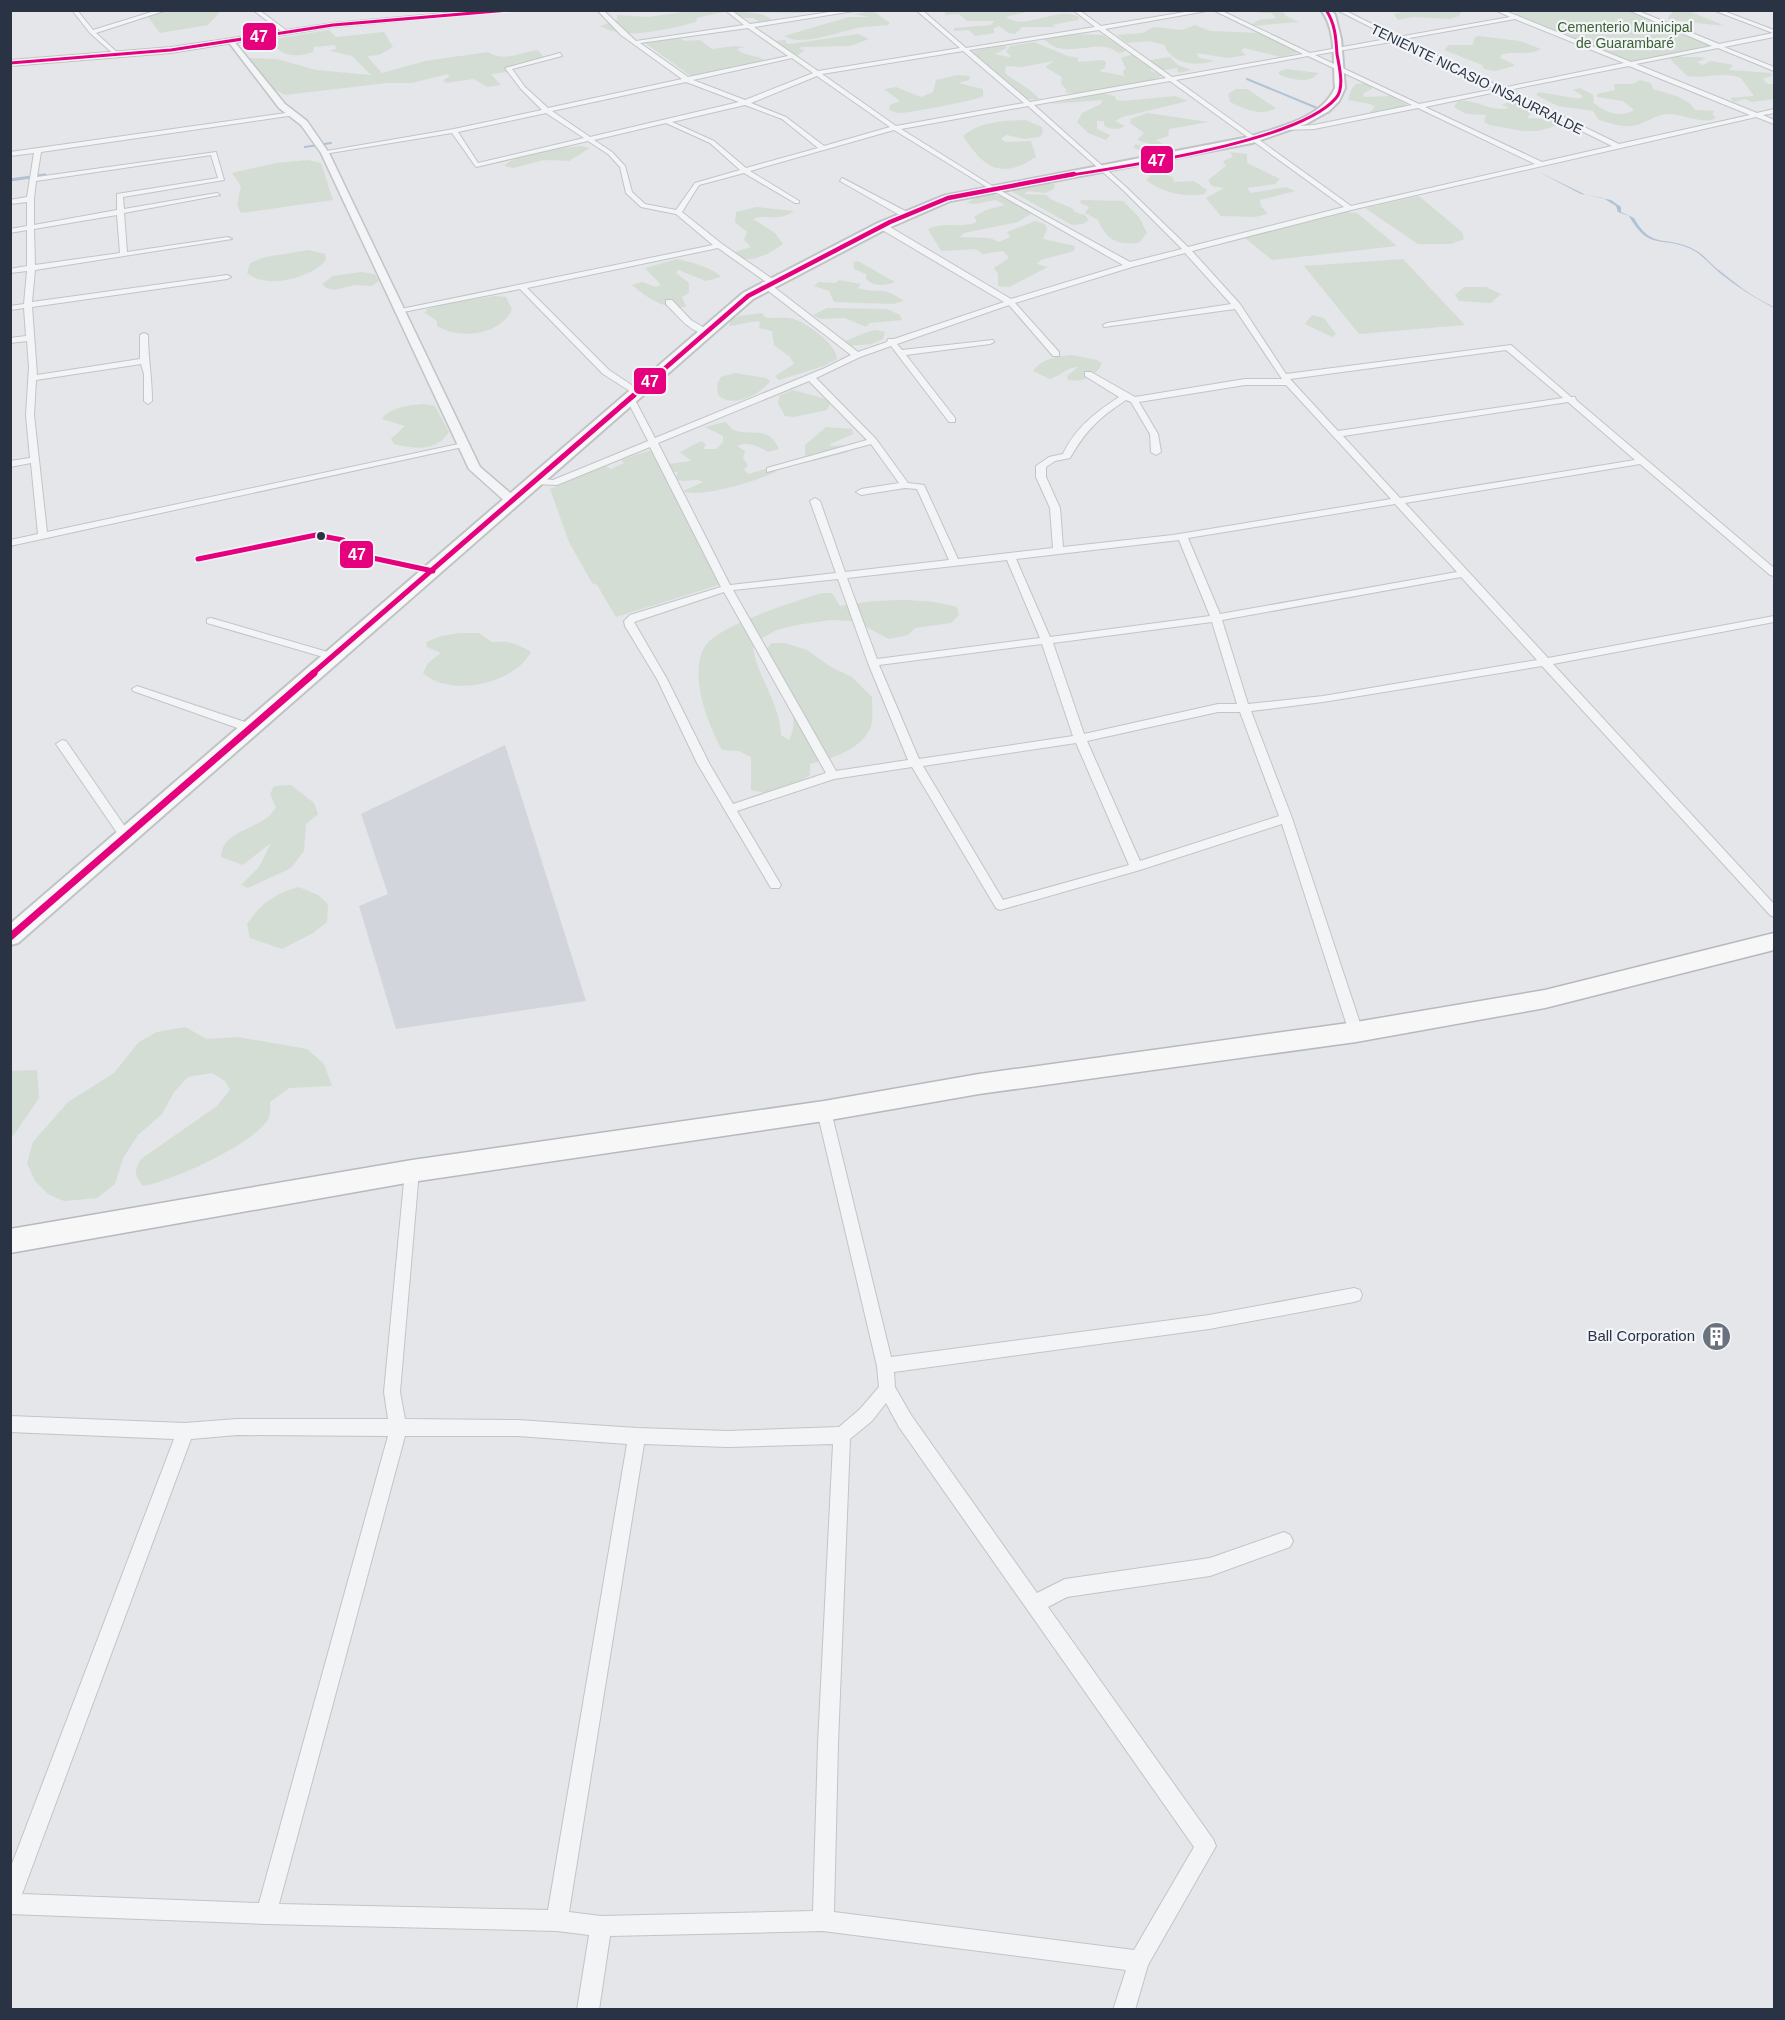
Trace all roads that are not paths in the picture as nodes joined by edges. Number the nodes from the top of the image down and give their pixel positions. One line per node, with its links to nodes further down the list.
1 (74, 10): 20 (street)
2 (165, 10): 20 (street)
3 (255, 10): 21 (street)
4 (515, 10): 21 (main road)
5 (599, 10): 25 (street)
6 (858, 10): 18 (street)
7 (918, 10): 28 (street)
8 (1075, 10): 19 (street)
9 (1210, 10): 19 (street)
10 (1215, 10): 29 (street)
11 (1326, 10): 27 (main road)
12 (1339, 10): 23 (street, TENIENTE NICASIO INSAURRALDE)
13 (1497, 10): 17 (street)
14 (1630, 10): 26 (street)
15 (1715, 10): 22 (street)
16 (729, 12): 18 (street)
17 (1516, 15): 23 (street); 34 (street)
18 (751, 26): 25 (street); 32 (street)
19 (1101, 29): 28 (street); 38 (street)
20 (92, 32): 30 (street)
21 (287, 33): 24 (main road)
22 (1774, 34): 26 (street)
23 (1395, 39): 27 (street); 40 (street, TENIENTE NICASIO INSAURRALDE)
24 (230, 42): 30 (main road); 46 (street)
25 (638, 42): 39 (street)
26 (1718, 45): 34 (street); 35 (street)
27 (1336, 49): 29 (street); 36 (main road)
28 (964, 50): 37 (street); 42 (street)
29 (1310, 54): 36 (street); 38 (street)
30 (117, 55): 33 (main road)
31 (560, 56): 44 (street)
32 (795, 56): 37 (street); 39 (street)
33 (10, 63)
34 (1627, 63): 40 (street); 47 (street)
35 (1774, 69)
36 (1340, 70): 43 (street); 52 (main road)
37 (818, 73): 41 (street); 51 (street)
38 (1173, 78): 42 (street); 56 (street)
39 (688, 80): 41 (street); 44 (street)
40 (1503, 91): 43 (street); 57 (street, TENIENTE NICASIO INSAURRALDE)
41 (744, 103): 48 (street); 59 (street)
42 (1026, 105): 51 (street); 63 (street)
43 (1419, 107): 52 (street); 62 (street)
44 (546, 110): 53 (street); 55 (street)
45 (1774, 111): 47 (street)
46 (293, 114): 50 (street); 58 (street)
47 (1758, 115): 49 (street); 57 (street)
48 (668, 122): 55 (street); 64 (street)
49 (1774, 122)
50 (209, 127): 54 (street); 60 (street)
51 (896, 128): 59 (street); 67 (street)
52 (1286, 129): 56 (main road)
53 (454, 131): 55 (street); 58 (street)
54 (211, 138)
55 (588, 140): 74 (street)
56 (1251, 140): 63 (main road); 73 (street)
57 (1617, 146): 62 (street)
58 (321, 147): 96 (street)
59 (823, 148): 64 (street)
60 (38, 150): 61 (street); 65 (street)
61 (10, 154)
62 (1540, 164): 73 (street)
63 (1101, 169): 67 (main road); 83 (street)
64 (745, 170): 70 (street); 72 (street)
65 (32, 178): 69 (street); 75 (street)
66 (842, 180): 77 (street)
67 (992, 188): 77 (main road); 85 (street)
68 (217, 195): 75 (street)
69 (30, 199): 71 (street); 79 (street)
70 (686, 199): 74 (street); 76 (street)
71 (10, 202)
72 (797, 202)
73 (1350, 208): 83 (street)
74 (657, 211): 76 (street)
75 (119, 212): 79 (street); 84 (street)
76 (678, 212): 82 (street)
77 (906, 215): 78 (main road)
78 (882, 226): 89 (main road); 92 (street)
79 (29, 228): 80 (street); 86 (street)
80 (10, 231)
81 (228, 239): 84 (street)
82 (719, 246): 89 (street); 90 (street)
83 (1187, 250): 85 (street); 94 (street)
84 (124, 255): 86 (street)
85 (1129, 266): 92 (street)
86 (31, 268): 87 (street); 93 (street)
87 (10, 272)
88 (227, 277): 93 (street)
89 (768, 283): 98 (main road); 106 (street)
90 (521, 286): 96 (street); 112 (street)
91 (669, 302): 98 (street)
92 (1010, 302): 102 (street); 105 (street)
93 (28, 306): 95 (street); 100 (street)
94 (1237, 306): 97 (street); 111 (street)
95 (10, 308)
96 (401, 310): 120 (street)
97 (1107, 325)
98 (705, 332): 112 (main road)
99 (144, 335): 107 (street)
100 (31, 338): 101 (street); 110 (street)
101 (10, 341)
102 (891, 341): 104 (street); 106 (street)
103 (990, 342): 104 (street)
104 (902, 353): 116 (street)
105 (1056, 354)
106 (857, 355): 109 (street)
107 (144, 361): 110 (street); 115 (street)
108 (1088, 374): 113 (street)
109 (810, 377): 118 (street); 119 (street)
110 (32, 378): 122 (street)
111 (1286, 379): 113 (street); 114 (street); 117 (street)
112 (633, 395): 119 (street); 126 (main road)
113 (1130, 398): 121 (street); 135 (street)
114 (1572, 399): 117 (street); 123 (street)
115 (148, 401)
116 (952, 420)
117 (1336, 434): 131 (street)
118 (873, 441): 125 (street); 127 (street)
119 (652, 442): 126 (street); 141 (street)
120 (463, 446): 129 (street); 132 (street)
121 (1156, 453)
122 (34, 460): 124 (street); 132 (street)
123 (1643, 461): 131 (street); 139 (street)
124 (10, 464)
125 (770, 470)
126 (535, 481): 129 (main road)
127 (905, 485): 128 (street); 137 (street)
128 (861, 492)
129 (512, 501): 146 (main road)
130 (815, 501): 140 (street)
131 (1400, 501): 133 (street); 138 (street)
132 (43, 536): 134 (street)
133 (1183, 537): 135 (street); 142 (street)
134 (10, 543)
135 (1058, 549): 136 (street)
136 (1010, 556): 137 (street); 145 (street)
137 (954, 561): 140 (street)
138 (1465, 573): 142 (street); 147 (street)
139 (1774, 573)
140 (841, 575): 141 (street); 148 (street)
141 (727, 588): 155 (street); 156 (street)
142 (1216, 618): 145 (street); 150 (street)
143 (1774, 619): 147 (street)
144 (210, 621): 146 (street)
145 (1046, 639): 148 (street); 152 (street)
146 (334, 657): 151 (main road)
147 (1544, 662): 150 (street); 161 (street)
148 (873, 663): 154 (street)
149 (137, 689): 151 (street)
150 (1244, 708): 152 (street); 157 (street)
151 (250, 728): 158 (main road)
152 (1080, 739): 154 (street); 159 (street)
153 (62, 744): 158 (street)
154 (915, 762): 155 (street); 159 (street)
155 (834, 774): 156 (street)
156 (730, 808): 160 (street)
157 (1286, 818): 159 (street); 164 (street)
158 (126, 837): 162 (main road)
159 (1136, 867)
160 (775, 885)
161 (1774, 912)
162 (10, 937)
163 (1774, 942): 164 (highway)
164 (1356, 1032): 165 (highway)
165 (824, 1111): 166 (highway); 171 (street)
166 (412, 1171): 167 (highway); 174 (street)
167 (188, 1208): 168 (highway); 169 (highway)
168 (10, 1226)
169 (10, 1241)
170 (1354, 1295): 171 (street)
171 (885, 1366): 172 (street)
172 (887, 1389): 176 (street); 179 (street)
173 (10, 1424): 175 (street)
174 (398, 1427): 175 (street); 177 (street); 182 (street)
175 (185, 1431): 180 (street)
176 (842, 1435): 177 (street); 184 (street)
177 (637, 1436): 183 (street)
178 (1284, 1541): 179 (street)
179 (1036, 1603): 186 (street)
180 (10, 1898)
181 (10, 1904): 182 (street)
182 (266, 1914): 183 (street)
183 (557, 1921): 185 (street)
184 (823, 1921): 185 (street); 186 (street)
185 (601, 1926): 187 (street)
186 (1139, 1961): 188 (street)
187 (588, 2010)
188 (1124, 2010)

